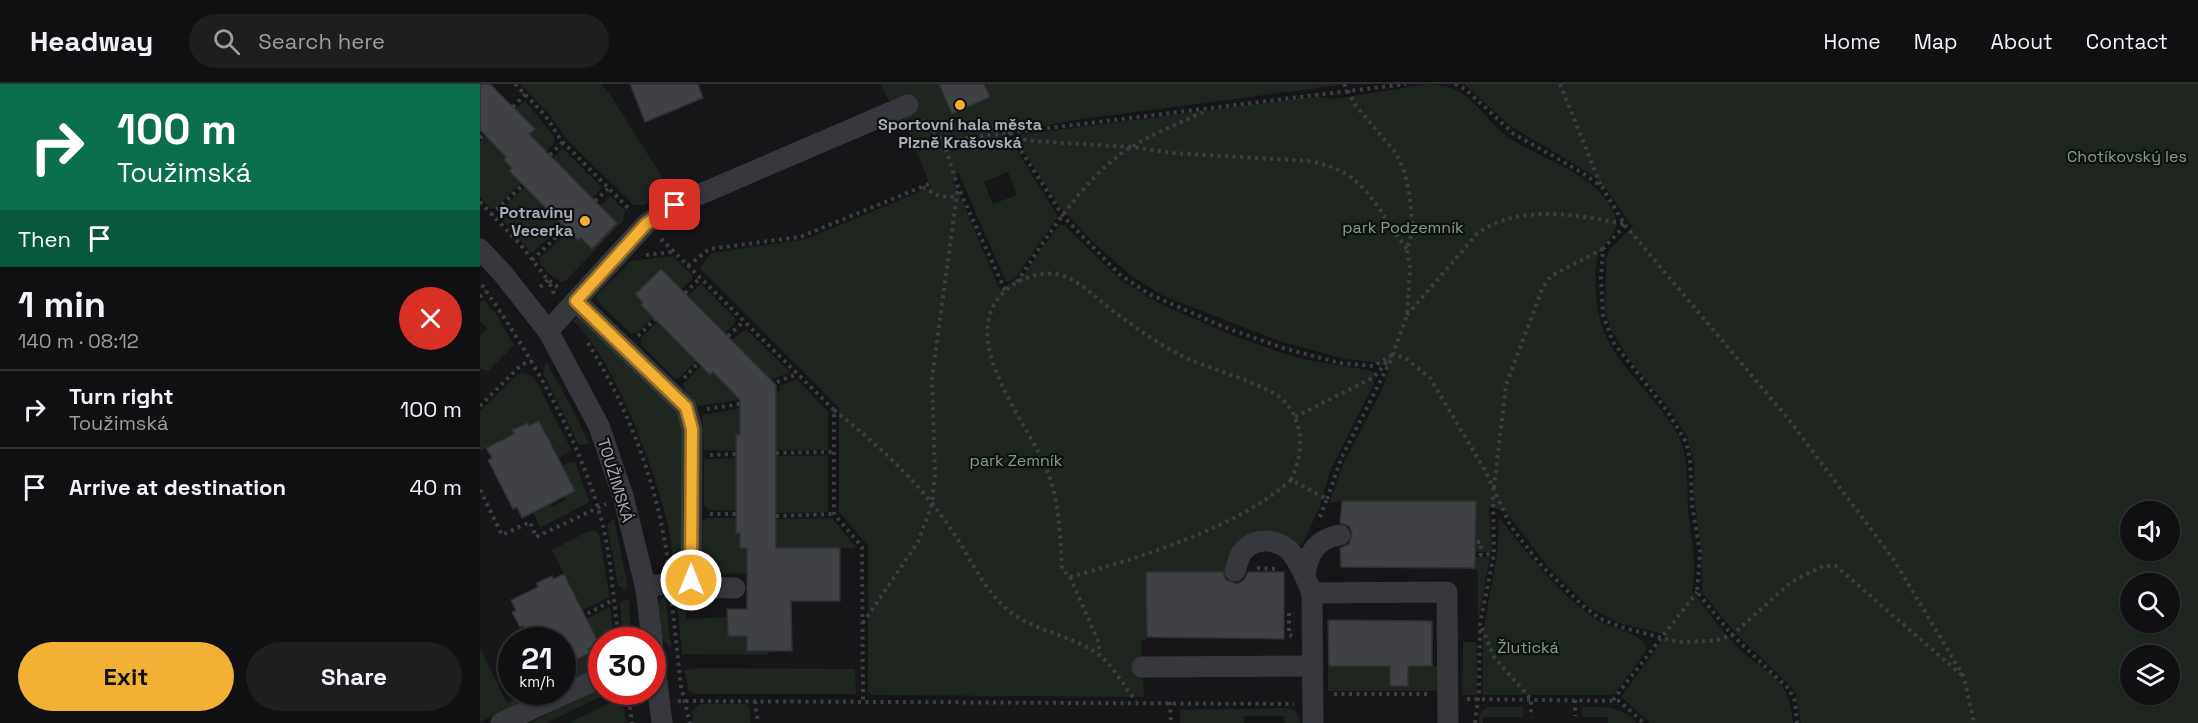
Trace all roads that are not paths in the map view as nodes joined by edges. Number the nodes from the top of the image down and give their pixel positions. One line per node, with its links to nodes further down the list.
1 (908, 105): 3 (street)
2 (480, 249): 4 (street, TOUŽIMSKÁ)
3 (579, 299): 4 (street); 7 (street)
4 (548, 331): 9 (street, TOUŽIMSKÁ)
5 (1340, 535): 8 (street)
6 (1243, 572): 8 (street)
7 (691, 580): 9 (street); 10 (street)
8 (1308, 584): 12 (street); 19 (street)
9 (645, 587): 11 (street, TOUŽIMSKÁ)
10 (735, 588)
11 (650, 627)
12 (1306, 666): 13 (street); 18 (street)
13 (1142, 667)
14 (588, 683): 16 (street)
15 (660, 705): 17 (street, TOUŽIMSKÁ)
16 (501, 723)
17 (662, 723)
18 (1313, 723)
19 (1448, 723)

